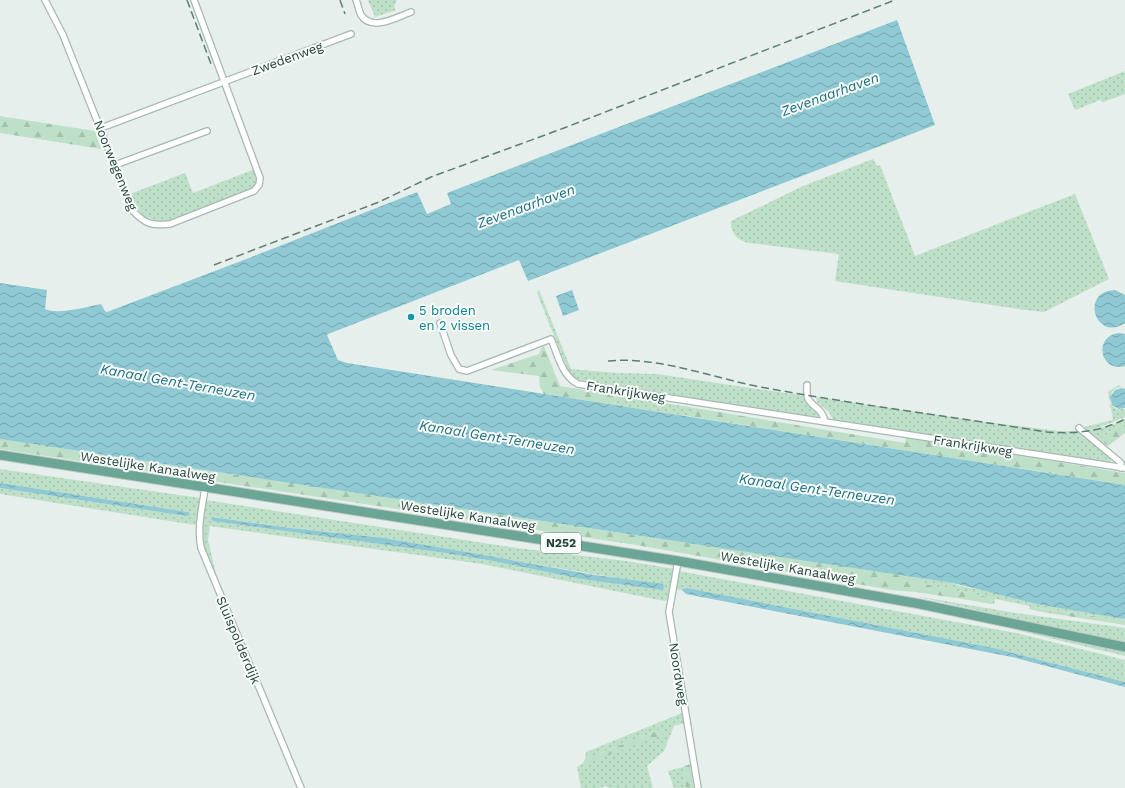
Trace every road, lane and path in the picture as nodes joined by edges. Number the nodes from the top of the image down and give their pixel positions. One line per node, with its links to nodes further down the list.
1 (45, 0): 7 (street, Noorwegenweg)
2 (194, 0): 6 (street)
3 (356, 0): 4 (street)
4 (411, 12)
5 (351, 34): 6 (street, Zwedenweg)
6 (224, 82): 7 (street, Zwedenweg); 9 (street, Noorwegenweg)
7 (101, 128): 9 (street, Noorwegenweg)
8 (207, 131): 9 (street)
9 (115, 165)
10 (440, 323): 12 (street, Frankrijkweg)
11 (807, 385): 12 (street)
12 (826, 422): 15 (street, Frankrijkweg)
13 (1079, 428): 15 (street, Frankrijkweg)
14 (0, 456): 16 (main road, Westelijke Kanaalweg / N252)
15 (1123, 468)
16 (205, 488): 17 (main road, Westelijke Kanaalweg / N252); 19 (street, Sluispolderdijk)
17 (678, 561): 18 (main road, Westelijke Kanaalweg / N252); 20 (street, Noordweg)
18 (1123, 647)
19 (301, 788)
20 (698, 788)

